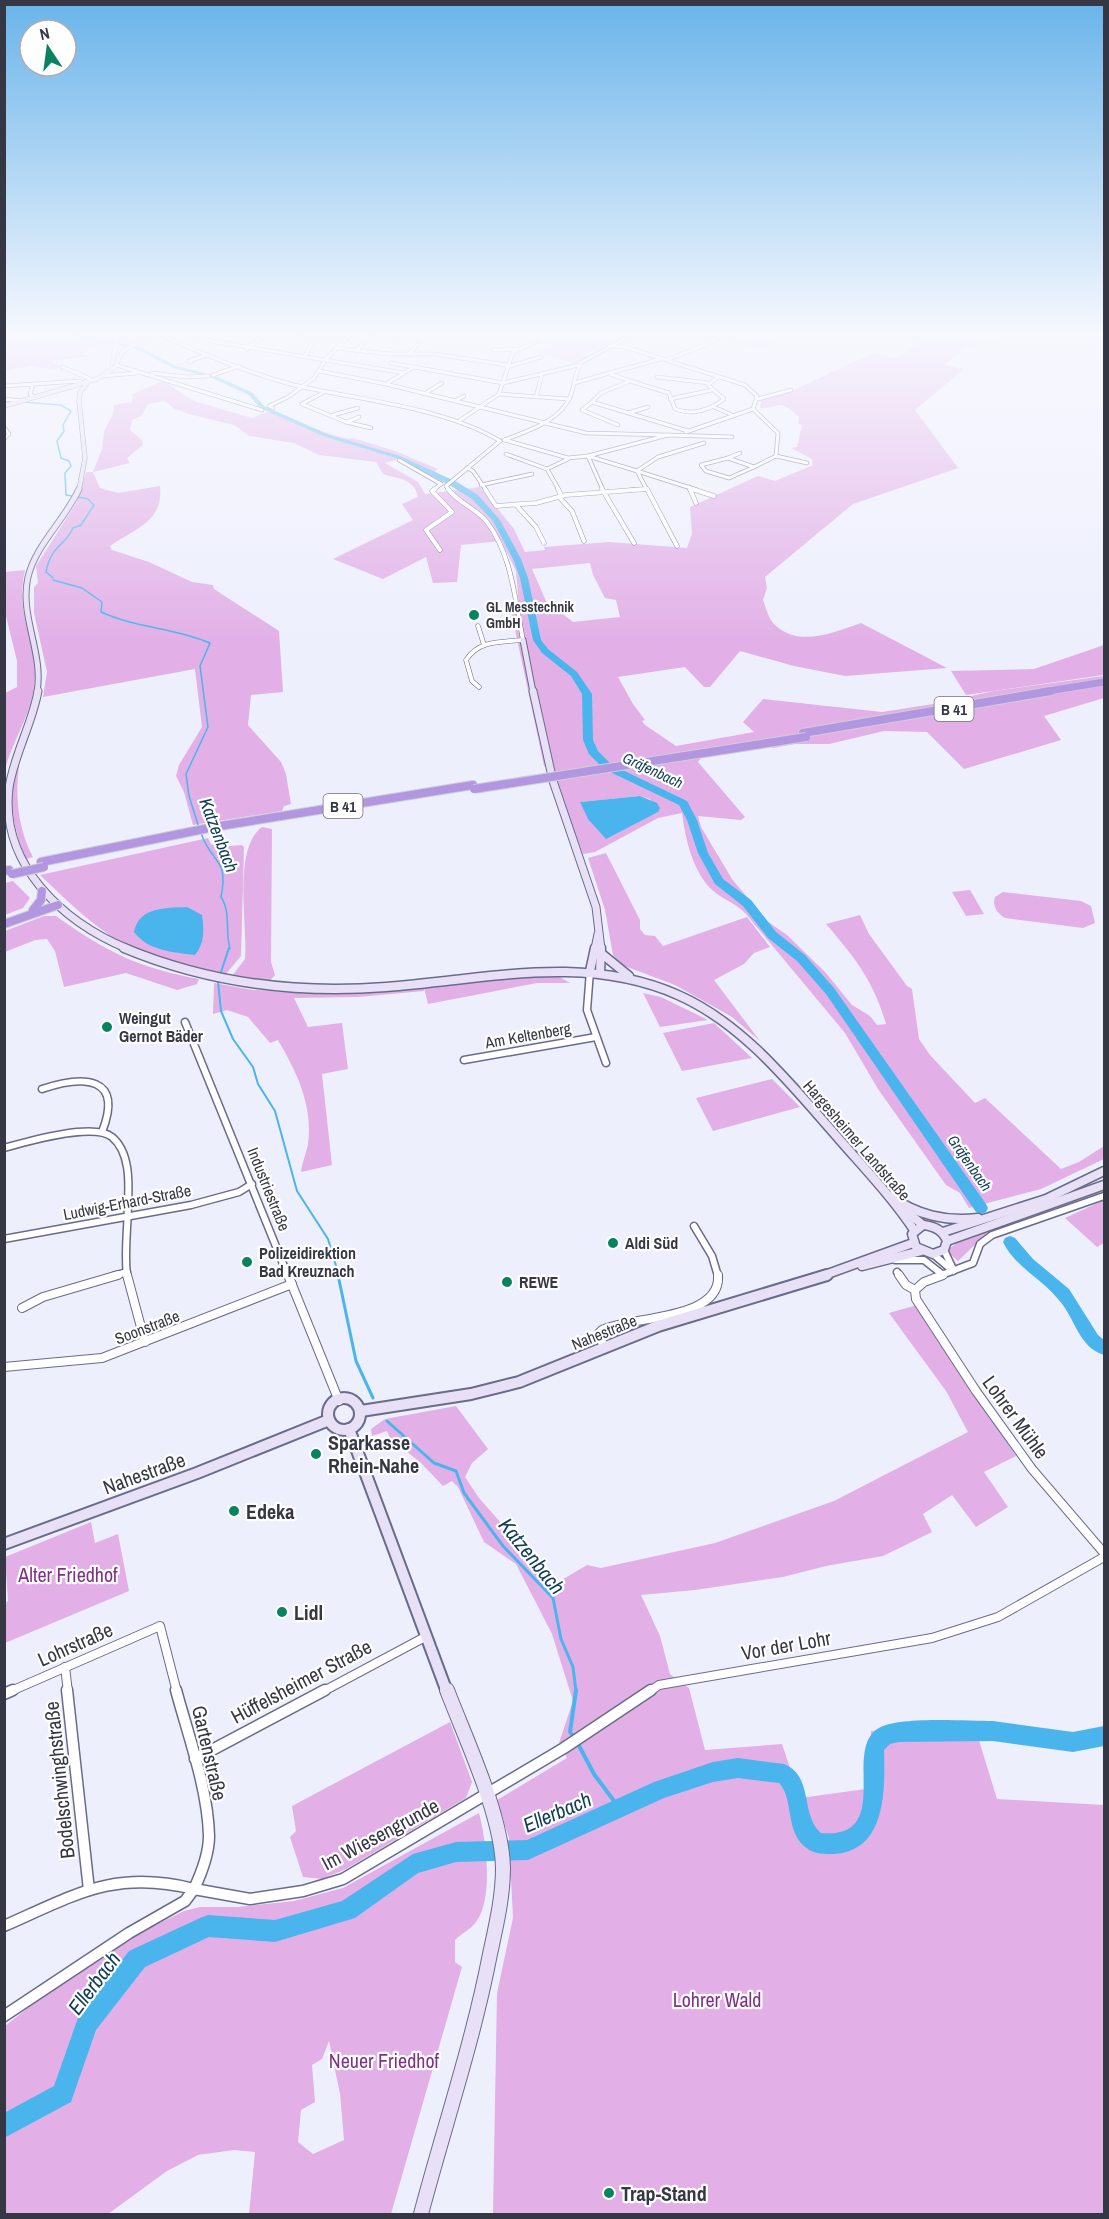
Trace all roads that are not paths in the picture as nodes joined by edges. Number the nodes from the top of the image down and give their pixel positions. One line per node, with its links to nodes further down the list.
1 (82, 435): 45 (main road)
2 (486, 435): 9 (street)
3 (517, 435): 9 (street)
4 (650, 435): 5 (street)
5 (668, 435): 6 (street); 13 (street)
6 (677, 435): 8 (street)
7 (778, 435): 14 (street)
8 (732, 437)
9 (502, 440): 11 (street); 20 (street)
10 (704, 443): 22 (street)
11 (525, 445): 15 (street); 21 (street)
12 (740, 453): 16 (street)
13 (588, 456): 15 (street); 22 (street); 28 (street)
14 (776, 456): 18 (street); 19 (street)
15 (568, 458): 21 (street)
16 (728, 458): 19 (street); 19 (street)
17 (399, 460): 24 (street)
18 (807, 463)
19 (754, 467)
20 (466, 468): 24 (street); 25 (street)
21 (547, 469): 30 (street)
22 (637, 471): 26 (street); 27 (street)
23 (532, 474): 25 (street)
24 (445, 484): 37 (street); 39 (street)
25 (481, 485): 32 (street)
26 (688, 486): 29 (street); 31 (street)
27 (647, 489): 28 (street); 36 (street)
28 (603, 492): 30 (street); 35 (street)
29 (714, 496)
30 (559, 497): 32 (street); 33 (street)
31 (696, 503)
32 (516, 505): 34 (street)
33 (584, 541)
34 (544, 543)
35 (634, 543)
36 (677, 546)
37 (440, 550)
38 (478, 626): 40 (street)
39 (523, 640): 40 (street); 51 (main road)
40 (483, 645): 42 (street)
41 (1104, 682): 44 (highway, B 41)
42 (479, 687)
43 (1104, 687): 44 (highway, B 41)
44 (805, 735): 47 (highway, B 41, bridge)
45 (5, 805): 46 (main road)
46 (6, 820): 48 (main road)
47 (7, 873)
48 (42, 891): 49 (main road); 50 (highway)
49 (56, 904): 50 (highway); 52 (highway); 54 (main road)
50 (33, 910): 52 (highway)
51 (599, 922): 53 (main road); 54 (main road)
52 (8, 923)
53 (602, 954): 55 (main road); 56 (main road)
54 (590, 971): 55 (main road); 58 (street)
55 (600, 973): 56 (main road)
56 (637, 981): 67 (main road, Hargesheimer Landstraße)
57 (185, 1022): 66 (street, Industriestraße)
58 (596, 1036): 59 (street, Am Keltenberg); 60 (street)
59 (464, 1060)
60 (606, 1063)
61 (42, 1089): 62 (street)
62 (102, 1132): 63 (street); 72 (street)
63 (4, 1148)
64 (1104, 1171): 65 (main road)
65 (1085, 1182): 71 (main road); 71 (main road)
66 (252, 1184): 72 (street, Ludwig-Erhard-Straße); 86 (street, Industriestraße)
67 (878, 1184): 70 (main road, Hargesheimer Landstraße); 74 (main road, Hargesheimer Landstraße)
68 (1104, 1185): 71 (main road)
69 (1104, 1196): 82 (street)
70 (894, 1199): 71 (main road); 74 (main road, Hargesheimer Landstraße)
71 (1021, 1210): 76 (main road)
72 (129, 1216): 75 (street, Ludwig-Erhard-Straße); 83 (street)
73 (694, 1226): 90 (street)
74 (918, 1228): 76 (main road); 77 (main road)
75 (4, 1239)
76 (945, 1241): 79 (main road); 82 (street)
77 (913, 1243): 78 (main road); 81 (main road, Nahestraße)
78 (921, 1251): 79 (main road); 80 (main road, Nahestraße)
79 (933, 1254): 82 (street)
80 (887, 1261): 81 (main road, Nahestraße); 85 (street)
81 (856, 1266): 90 (main road, Nahestraße)
82 (953, 1270): 85 (street)
83 (127, 1272): 88 (street); 89 (street)
84 (897, 1272): 87 (street, Lohrer Mühle)
85 (943, 1275): 87 (street)
86 (292, 1284): 89 (street, Soonstraße); 92 (street, Industriestraße)
87 (915, 1290): 97 (street, Lohrer Mühle)
88 (22, 1308)
89 (145, 1342): 91 (street, Soonstraße)
90 (604, 1348): 93 (main road, Nahestraße)
91 (4, 1368)
92 (339, 1401): 93 (main road); 94 (main road)
93 (361, 1411): 95 (main road)
94 (329, 1420): 95 (main road); 96 (main road, Nahestraße)
95 (349, 1429): 99 (main road)
96 (4, 1544)
97 (1104, 1555): 103 (street, Vor der Lohr)
98 (160, 1626): 100 (street, Lohrstraße); 102 (street, Gartenstraße)
99 (425, 1637): 102 (street, Hüffelsheimer Straße); 103 (main road)
100 (65, 1667): 101 (street, Lohrstraße); 105 (street, Bodelschwinghstraße)
101 (4, 1694)
102 (195, 1759): 104 (street, Gartenstraße)
103 (486, 1795): 104 (street, Im Wiesengrunde); 108 (main road)
104 (194, 1889): 105 (street, Im Wiesengrunde); 107 (street)
105 (89, 1890): 106 (street, Im Wiesengrunde)
106 (4, 1926)
107 (4, 2016)
108 (421, 2214)

